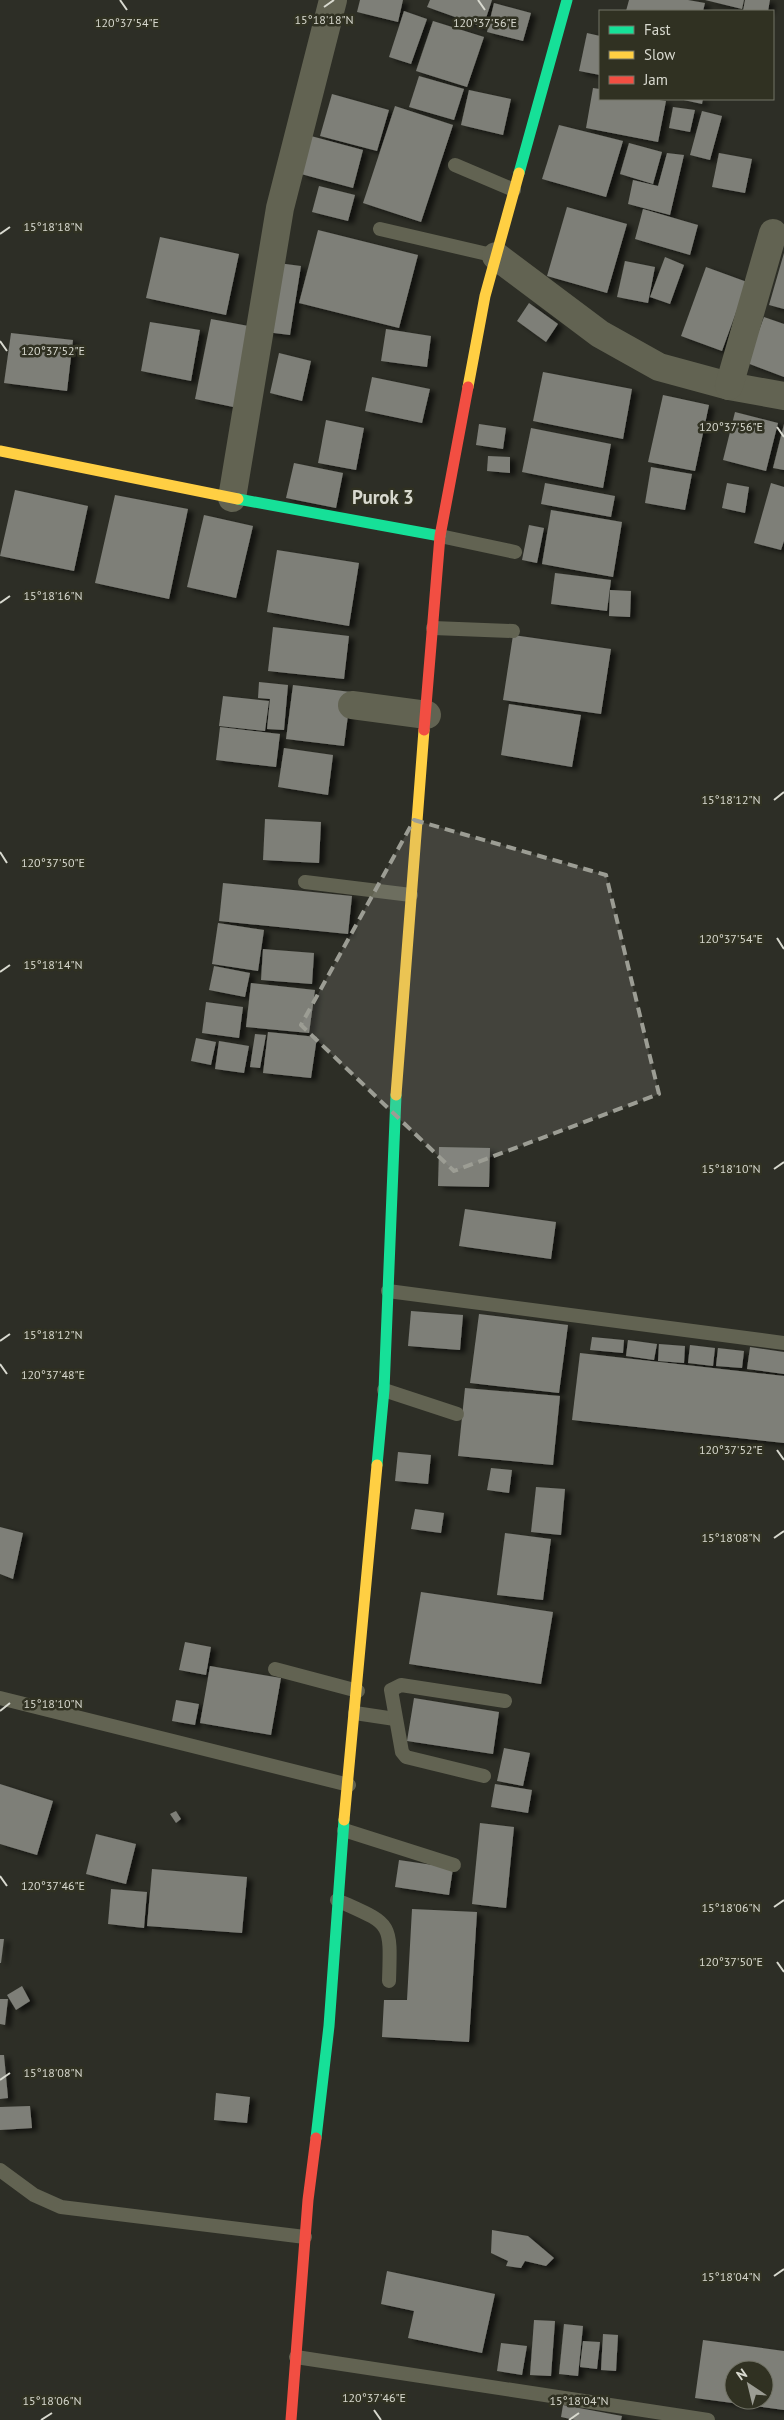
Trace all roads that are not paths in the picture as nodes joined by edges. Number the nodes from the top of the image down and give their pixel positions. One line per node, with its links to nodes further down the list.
1 (333, 0): 11 (street)
2 (567, 0): 4 (street)
3 (455, 165): 4 (lane)
4 (514, 190): 7 (street)
5 (380, 229): 7 (lane)
6 (773, 233): 8 (street)
7 (496, 256): 8 (street); 12 (street)
8 (729, 386): 9 (street)
9 (784, 396)
10 (0, 451): 11 (street)
11 (232, 498): 12 (street)
12 (440, 536): 13 (lane); 14 (street)
13 (515, 552)
14 (433, 628): 15 (lane); 17 (street)
15 (513, 631)
16 (352, 705): 17 (street)
17 (427, 715): 19 (street)
18 (305, 882): 19 (lane)
19 (411, 895): 20 (street)
20 (388, 1291): 21 (lane); 22 (street)
21 (784, 1343)
22 (384, 1390): 23 (lane); 25 (street)
23 (457, 1414)
24 (276, 1669): 25 (lane)
25 (358, 1691): 28 (street)
26 (0, 1698): 31 (lane)
27 (505, 1701): 29 (lane)
28 (356, 1713): 29 (lane); 31 (street)
29 (395, 1719): 30 (lane)
30 (484, 1776)
31 (348, 1785): 32 (street)
32 (344, 1830): 33 (lane); 34 (street)
33 (454, 1866)
34 (337, 1900): 35 (lane); 37 (street)
35 (389, 1981)
36 (0, 2170): 37 (lane)
37 (305, 2237): 38 (street)
38 (296, 2357): 39 (street); 40 (lane)
39 (291, 2420)
40 (708, 2420)

